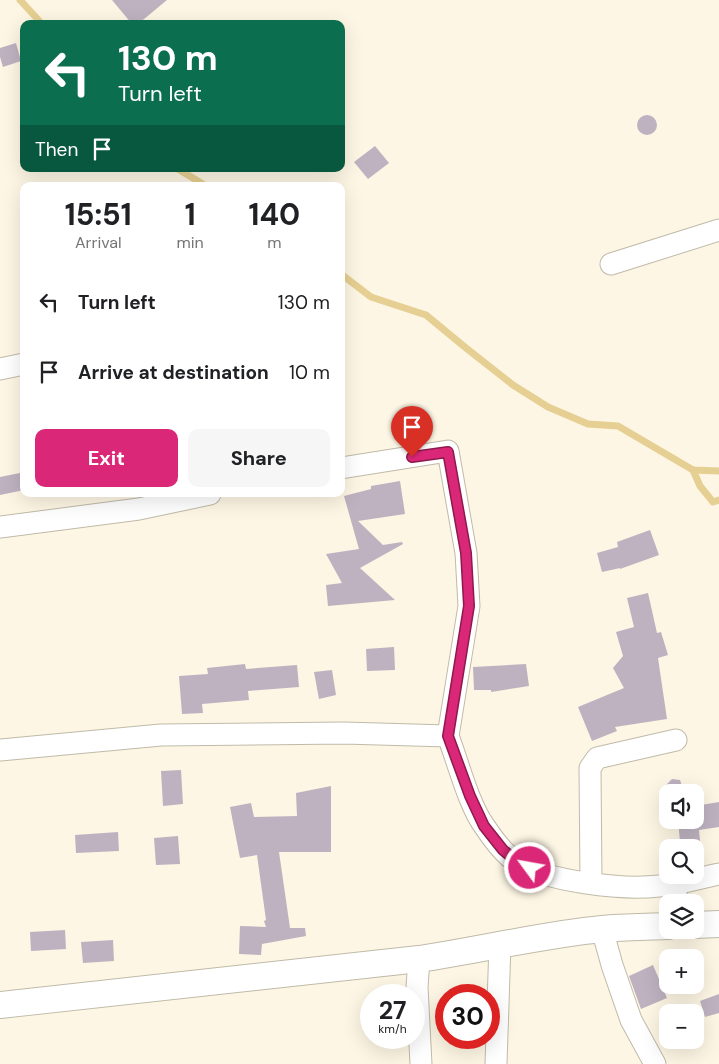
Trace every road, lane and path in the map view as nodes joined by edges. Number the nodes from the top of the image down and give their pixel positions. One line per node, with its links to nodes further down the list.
1 (719, 230): 2 (street)
2 (611, 264)
3 (20, 365): 4 (street)
4 (0, 369)
5 (345, 467): 8 (street)
6 (196, 497): 7 (street)
7 (0, 526)
8 (448, 736): 10 (street); 12 (street)
9 (676, 740): 12 (street)
10 (0, 750)
11 (719, 874): 13 (street)
12 (591, 883): 13 (street)
13 (676, 893)
14 (719, 924): 15 (street)
15 (704, 925)
16 (659, 926): 17 (street)
17 (602, 929): 18 (street); 23 (street)
18 (500, 944): 19 (street); 22 (street)
19 (419, 959): 20 (street); 21 (street)
20 (0, 1005)
21 (421, 1064)
22 (496, 1064)
23 (655, 1064)

